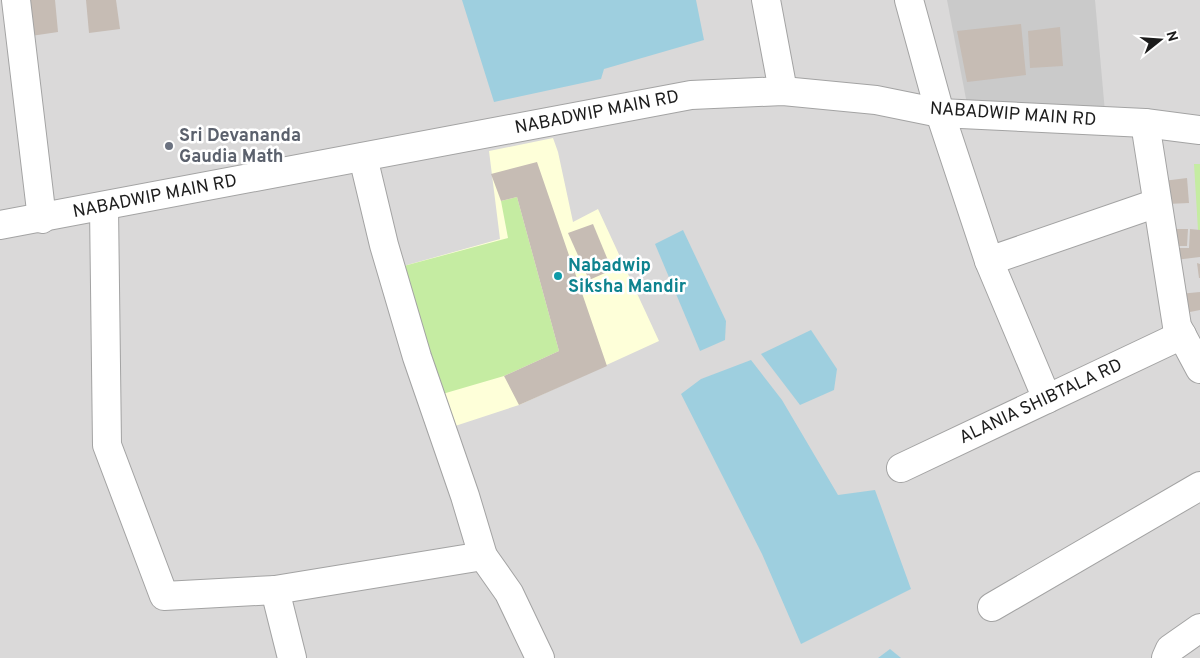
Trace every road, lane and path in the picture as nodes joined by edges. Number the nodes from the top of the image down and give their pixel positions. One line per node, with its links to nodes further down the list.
1 (16, 0): 11 (street)
2 (766, 0): 4 (street)
3 (909, 0): 5 (street)
4 (783, 91): 5 (street, NABADWIP MAIN RD); 8 (street, NABADWIP MAIN RD)
5 (940, 113): 6 (street, NABADWIP MAIN RD); 13 (street)
6 (1146, 123): 7 (street, NABADWIP MAIN RD); 9 (street)
7 (1200, 130)
8 (363, 157): 10 (street, NABADWIP MAIN RD); 19 (street)
9 (1157, 203): 13 (street); 14 (street)
10 (104, 207): 11 (street, NABADWIP MAIN RD); 20 (street)
11 (42, 219): 12 (street, NABADWIP MAIN RD)
12 (0, 225)
13 (989, 261): 16 (street)
14 (1182, 336): 15 (street); 16 (street, ALANIA SHIBTALA RD)
15 (1200, 369)
16 (1047, 399): 17 (street, ALANIA SHIBTALA RD)
17 (901, 468)
18 (1200, 486): 21 (street)
19 (483, 556): 20 (street); 24 (street)
20 (275, 590): 23 (street)
21 (992, 606)
22 (1200, 628): 25 (street)
23 (292, 658)
24 (540, 658)
25 (1166, 658)

